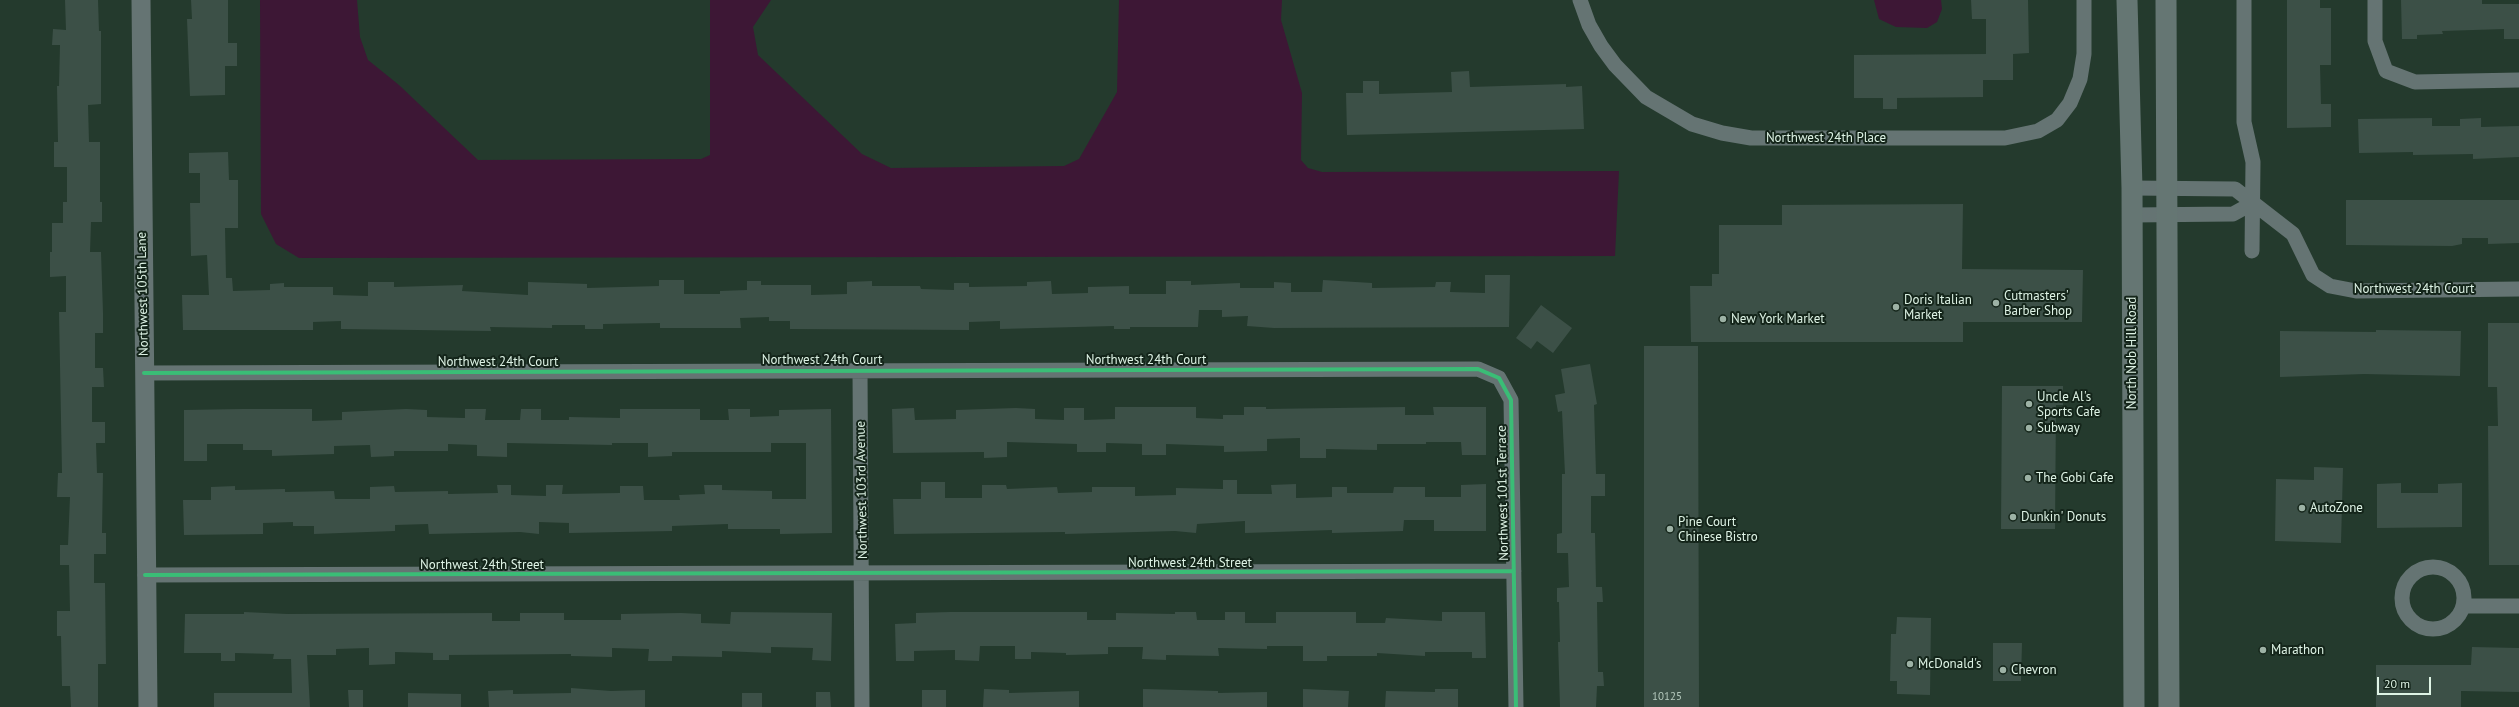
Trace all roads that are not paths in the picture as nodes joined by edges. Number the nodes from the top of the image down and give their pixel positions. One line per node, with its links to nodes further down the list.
1 (141, 0): 17 (street, Northwest 105th Lane)
2 (1580, 0): 3 (street, Northwest 24th Place)
3 (2084, 0)
4 (2127, 0): 10 (main road, North Nob Hill Road)
5 (2166, 0): 9 (main road)
6 (2244, 0): 11 (street)
7 (2375, 0): 8 (street)
8 (2519, 80)
9 (2167, 187): 10 (street, Northwest 24th Court); 11 (street, Northwest 24th Court); 13 (main road)
10 (2132, 188): 12 (main road, North Nob Hill Road)
11 (2253, 204): 13 (street); 14 (street); 15 (street, Northwest 24th Court)
12 (2132, 215): 13 (street); 27 (main road, North Nob Hill Road)
13 (2167, 215): 28 (main road)
14 (2252, 251)
15 (2519, 288)
16 (860, 370): 17 (street, Northwest 24th Court); 18 (street, Northwest 24th Court); 20 (street, Northwest 103rd Avenue)
17 (144, 373): 21 (street, Northwest 105th Lane)
18 (1499, 378): 19 (street, Northwest 101st Terrace)
19 (1514, 571): 20 (street, Northwest 24th Street); 26 (street, Northwest 101st Terrace)
20 (863, 574): 21 (street, Northwest 24th Street); 25 (street, Northwest 103rd Avenue)
21 (145, 575): 24 (street, Northwest 105th Lane)
22 (2463, 606): 22 (street); 23 (street)
23 (2519, 606)
24 (148, 707)
25 (862, 707)
26 (1516, 707)
27 (2134, 707)
28 (2169, 707)

